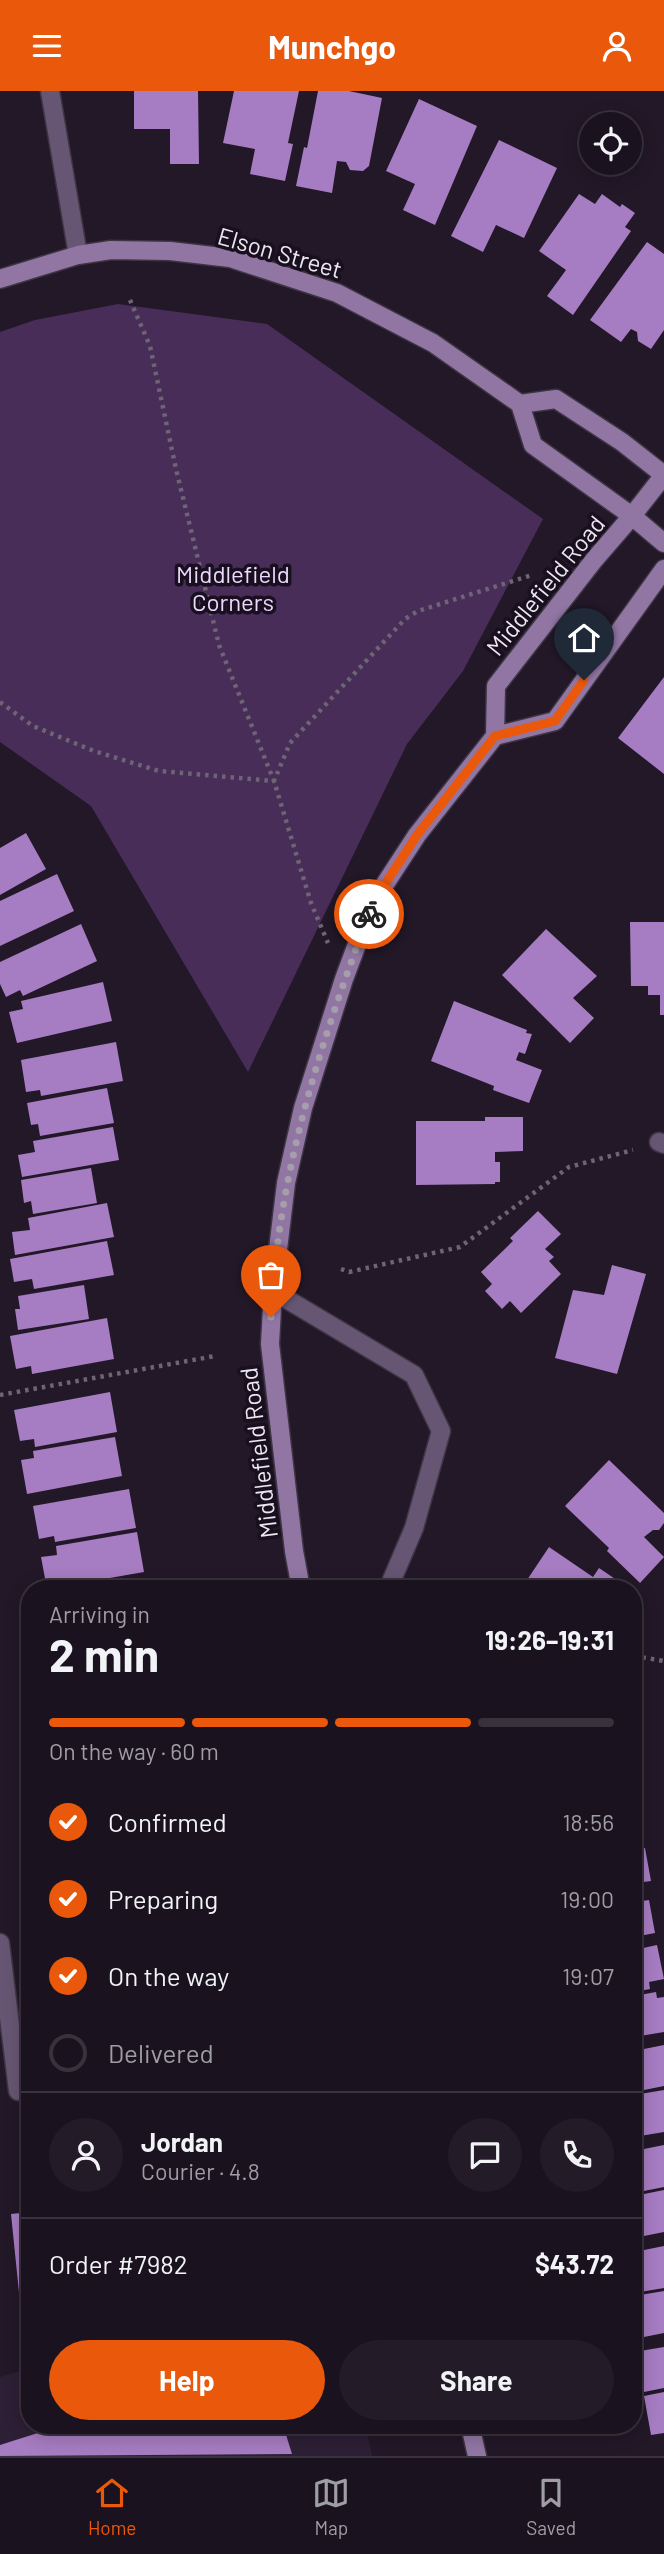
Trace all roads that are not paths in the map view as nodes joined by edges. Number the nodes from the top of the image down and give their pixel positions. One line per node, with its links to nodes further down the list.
1 (50, 91): 2 (street)
2 (78, 255): 3 (main road, Elson Street); 4 (main road, Elson Street)
3 (0, 279)
4 (520, 404): 5 (main road); 6 (main road)
5 (664, 475): 6 (main road, Middlefield Road)
6 (632, 516): 7 (main road); 9 (main road, Middlefield Road)
7 (664, 543)
8 (664, 569): 9 (main road)
9 (495, 736): 10 (main road, Middlefield Road)
10 (272, 1291): 11 (main road, Middlefield Road); 12 (street)
11 (299, 1580)
12 (392, 1580)
13 (0, 1943): 14 (street)
14 (18, 2091)
15 (472, 2434): 16 (main road)
16 (477, 2456)

